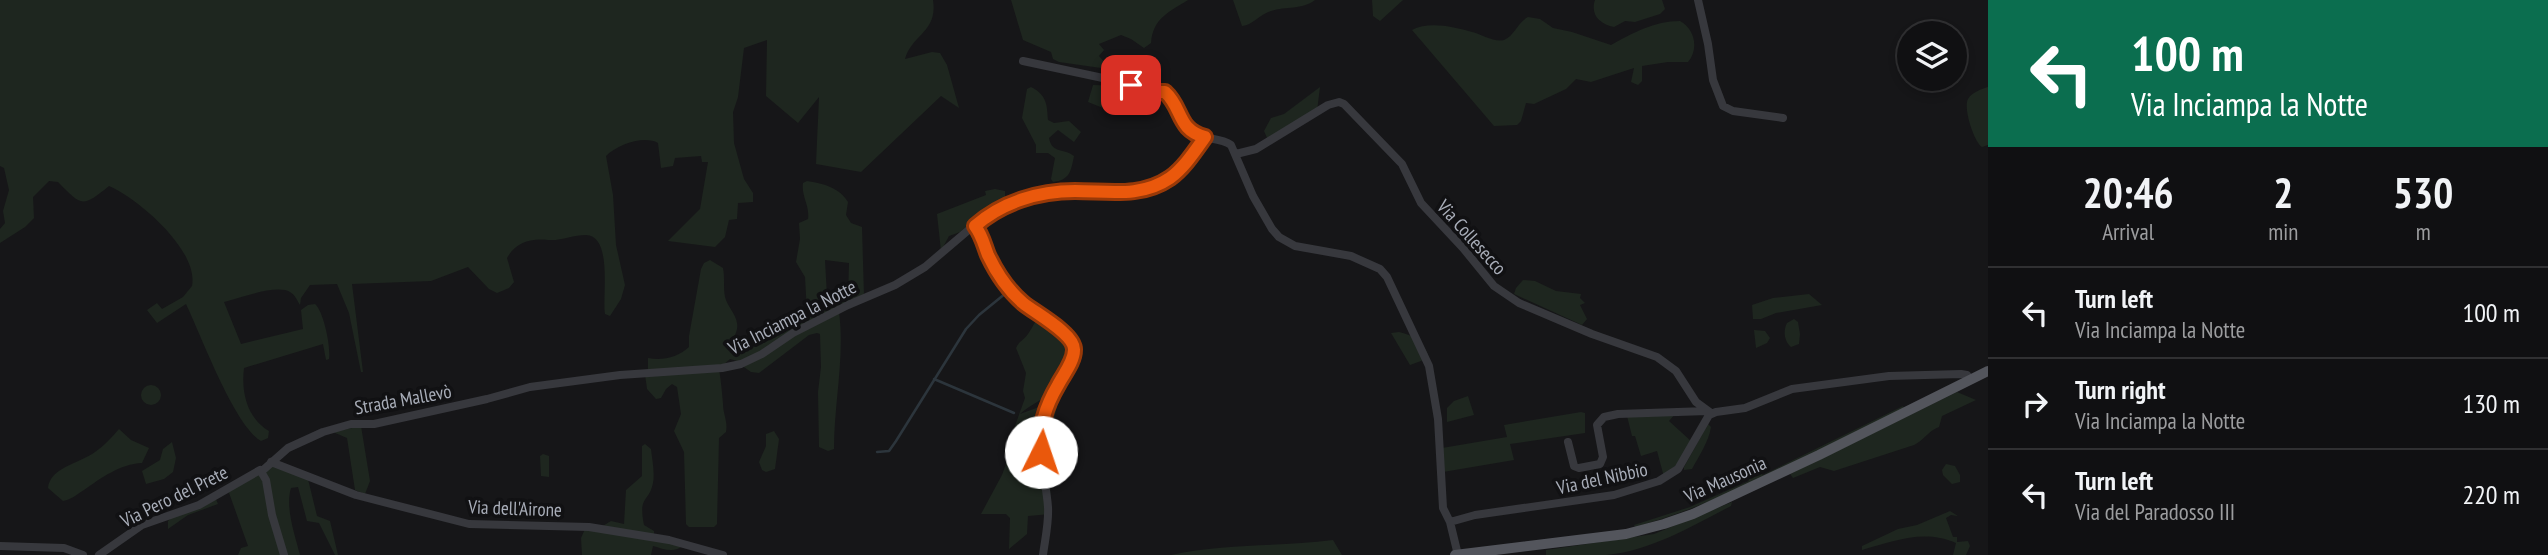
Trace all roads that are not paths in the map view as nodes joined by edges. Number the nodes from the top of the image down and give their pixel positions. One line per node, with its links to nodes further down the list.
1 (1698, 0): 3 (street)
2 (1023, 61): 4 (street)
3 (1783, 118)
4 (1205, 137): 5 (street); 6 (street, Via Inciampa la Notte)
5 (1236, 154): 10 (street, Via Collesecco); 14 (street)
6 (975, 226): 9 (street, Via Inciampa la Notte); 20 (street)
7 (1988, 371): 8 (main road, Via Mausonia)
8 (1970, 379): 10 (street); 21 (main road, Via Mausonia)
9 (561, 382): 12 (street, Strada Mallevò)
10 (1709, 412): 11 (street); 14 (street, Via del Nibbio)
11 (1568, 442)
12 (271, 462): 13 (street, Strada Mallevò); 19 (street, Via dell'Airone)
13 (262, 471): 17 (street, Via Pero del Prete); 18 (street)
14 (1450, 522): 21 (street)
15 (0, 546): 16 (street)
16 (83, 555)
17 (99, 555)
18 (284, 555)
19 (723, 555)
20 (1043, 555)
21 (1460, 555)

